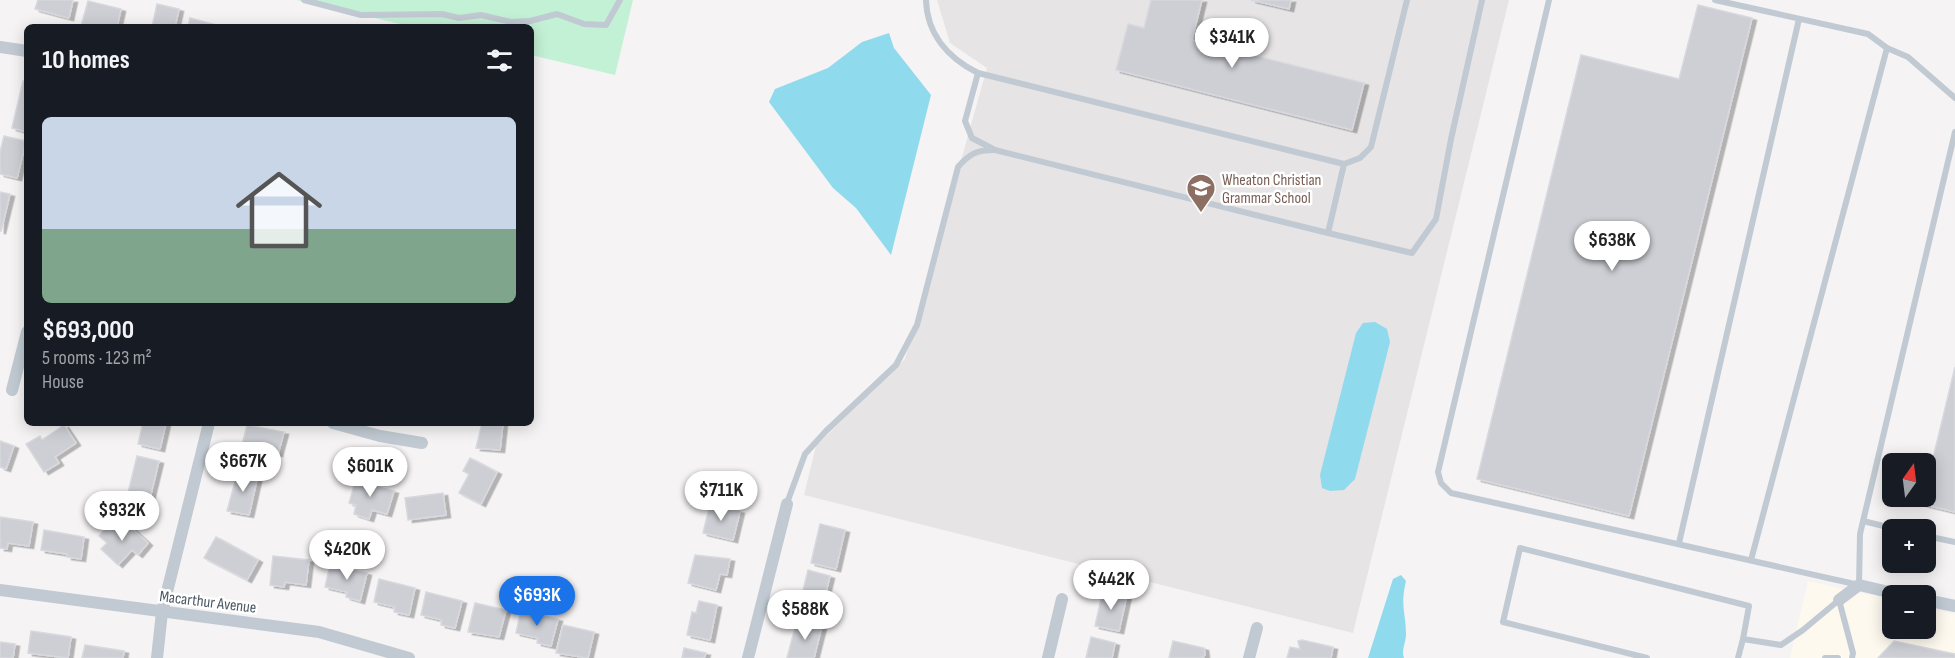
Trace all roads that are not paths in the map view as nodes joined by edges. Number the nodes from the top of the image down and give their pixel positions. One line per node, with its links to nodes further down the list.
1 (304, 0): 2 (lane)
2 (620, 0)
3 (926, 0): 12 (lane)
4 (1407, 0): 16 (lane)
5 (1482, 0): 17 (lane)
6 (1549, 0): 28 (lane)
7 (1715, 0): 8 (lane)
8 (1799, 19): 10 (lane); 28 (lane)
9 (0, 47): 11 (street)
10 (1887, 48): 13 (lane); 29 (lane)
11 (24, 51)
12 (978, 73): 15 (lane); 16 (lane)
13 (1955, 98)
14 (1955, 132): 24 (lane)
15 (995, 150): 17 (lane); 23 (lane)
16 (1344, 164): 17 (lane)
17 (1328, 233)
18 (24, 344): 19 (street)
19 (12, 390)
20 (208, 426): 37 (street)
21 (344, 426): 22 (street)
22 (422, 443)
23 (787, 504): 42 (street)
24 (1863, 521): 25 (lane); 30 (lane)
25 (1882, 526)
26 (1936, 538): 27 (lane)
27 (1955, 542)
28 (1679, 543): 29 (lane)
29 (1751, 560): 30 (lane)
30 (1859, 585): 32 (street); 34 (street)
31 (0, 590): 37 (street, Macarthur Avenue)
32 (1882, 590)
33 (1062, 599): 43 (street)
34 (1839, 600): 39 (lane); 49 (lane)
35 (1936, 602): 36 (street)
36 (1955, 606)
37 (162, 612): 40 (street, Macarthur Avenue); 41 (street)
38 (1257, 628): 44 (street)
39 (1743, 639): 45 (lane); 46 (lane)
40 (404, 657)
41 (157, 658)
42 (748, 658)
43 (1048, 658)
44 (1249, 658)
45 (1647, 658)
46 (1738, 658)
47 (1825, 658): 48 (lane)
48 (1838, 658)
49 (1852, 658)

